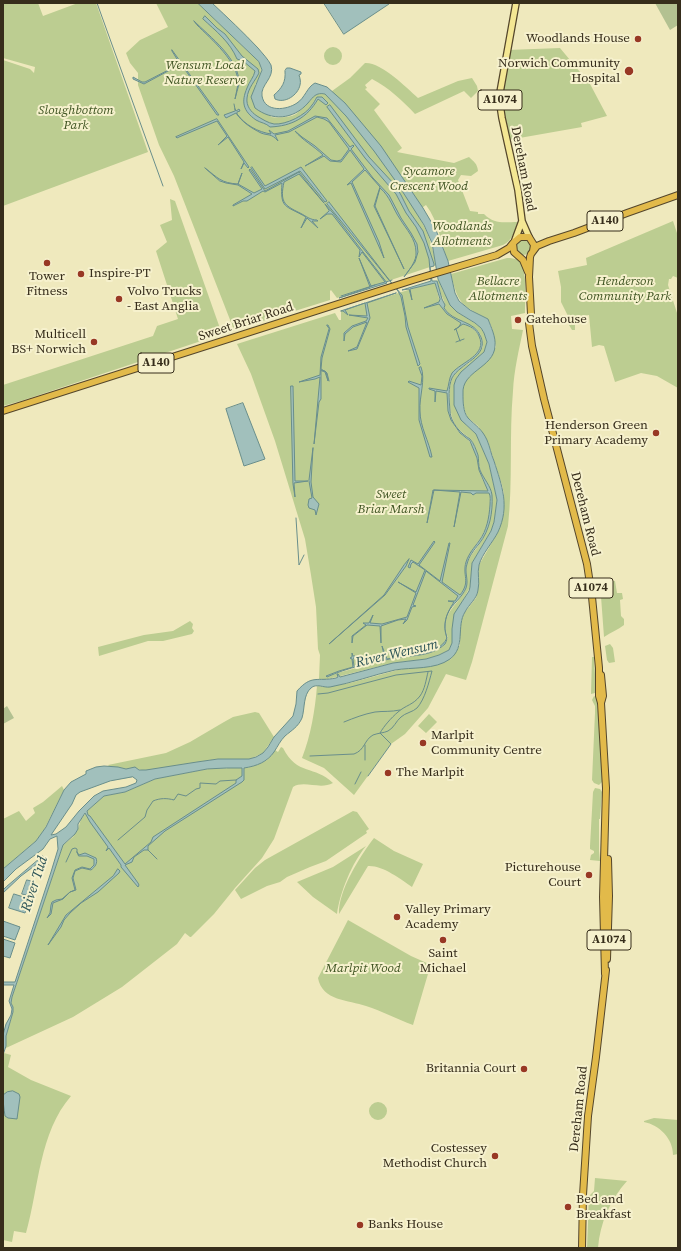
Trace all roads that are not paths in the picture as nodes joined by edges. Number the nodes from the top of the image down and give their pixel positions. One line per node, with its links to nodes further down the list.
1 (516, 3): 3 (main road, Dereham Road / A1074)
2 (678, 195): 5 (highway, A140)
3 (522, 221): 4 (main road, Dereham Road / A1074); 6 (main road, Dereham Road / A1074)
4 (530, 238): 5 (highway, A140); 6 (highway, A140); 7 (highway, Dereham Road / A1074)
5 (549, 241): 7 (highway, A140)
6 (514, 242): 8 (highway, Sweet Briar Road / A140); 9 (highway, Dereham Road / A1074)
7 (532, 253): 9 (highway, A140); 10 (highway, Dereham Road / A1074)
8 (497, 255): 9 (highway, Sweet Briar Road / A140); 11 (highway, Sweet Briar Road / A140)
9 (517, 256): 10 (highway, Dereham Road / A1074)
10 (529, 276): 12 (highway, Dereham Road / A1074)
11 (3, 411)
12 (582, 1248)

